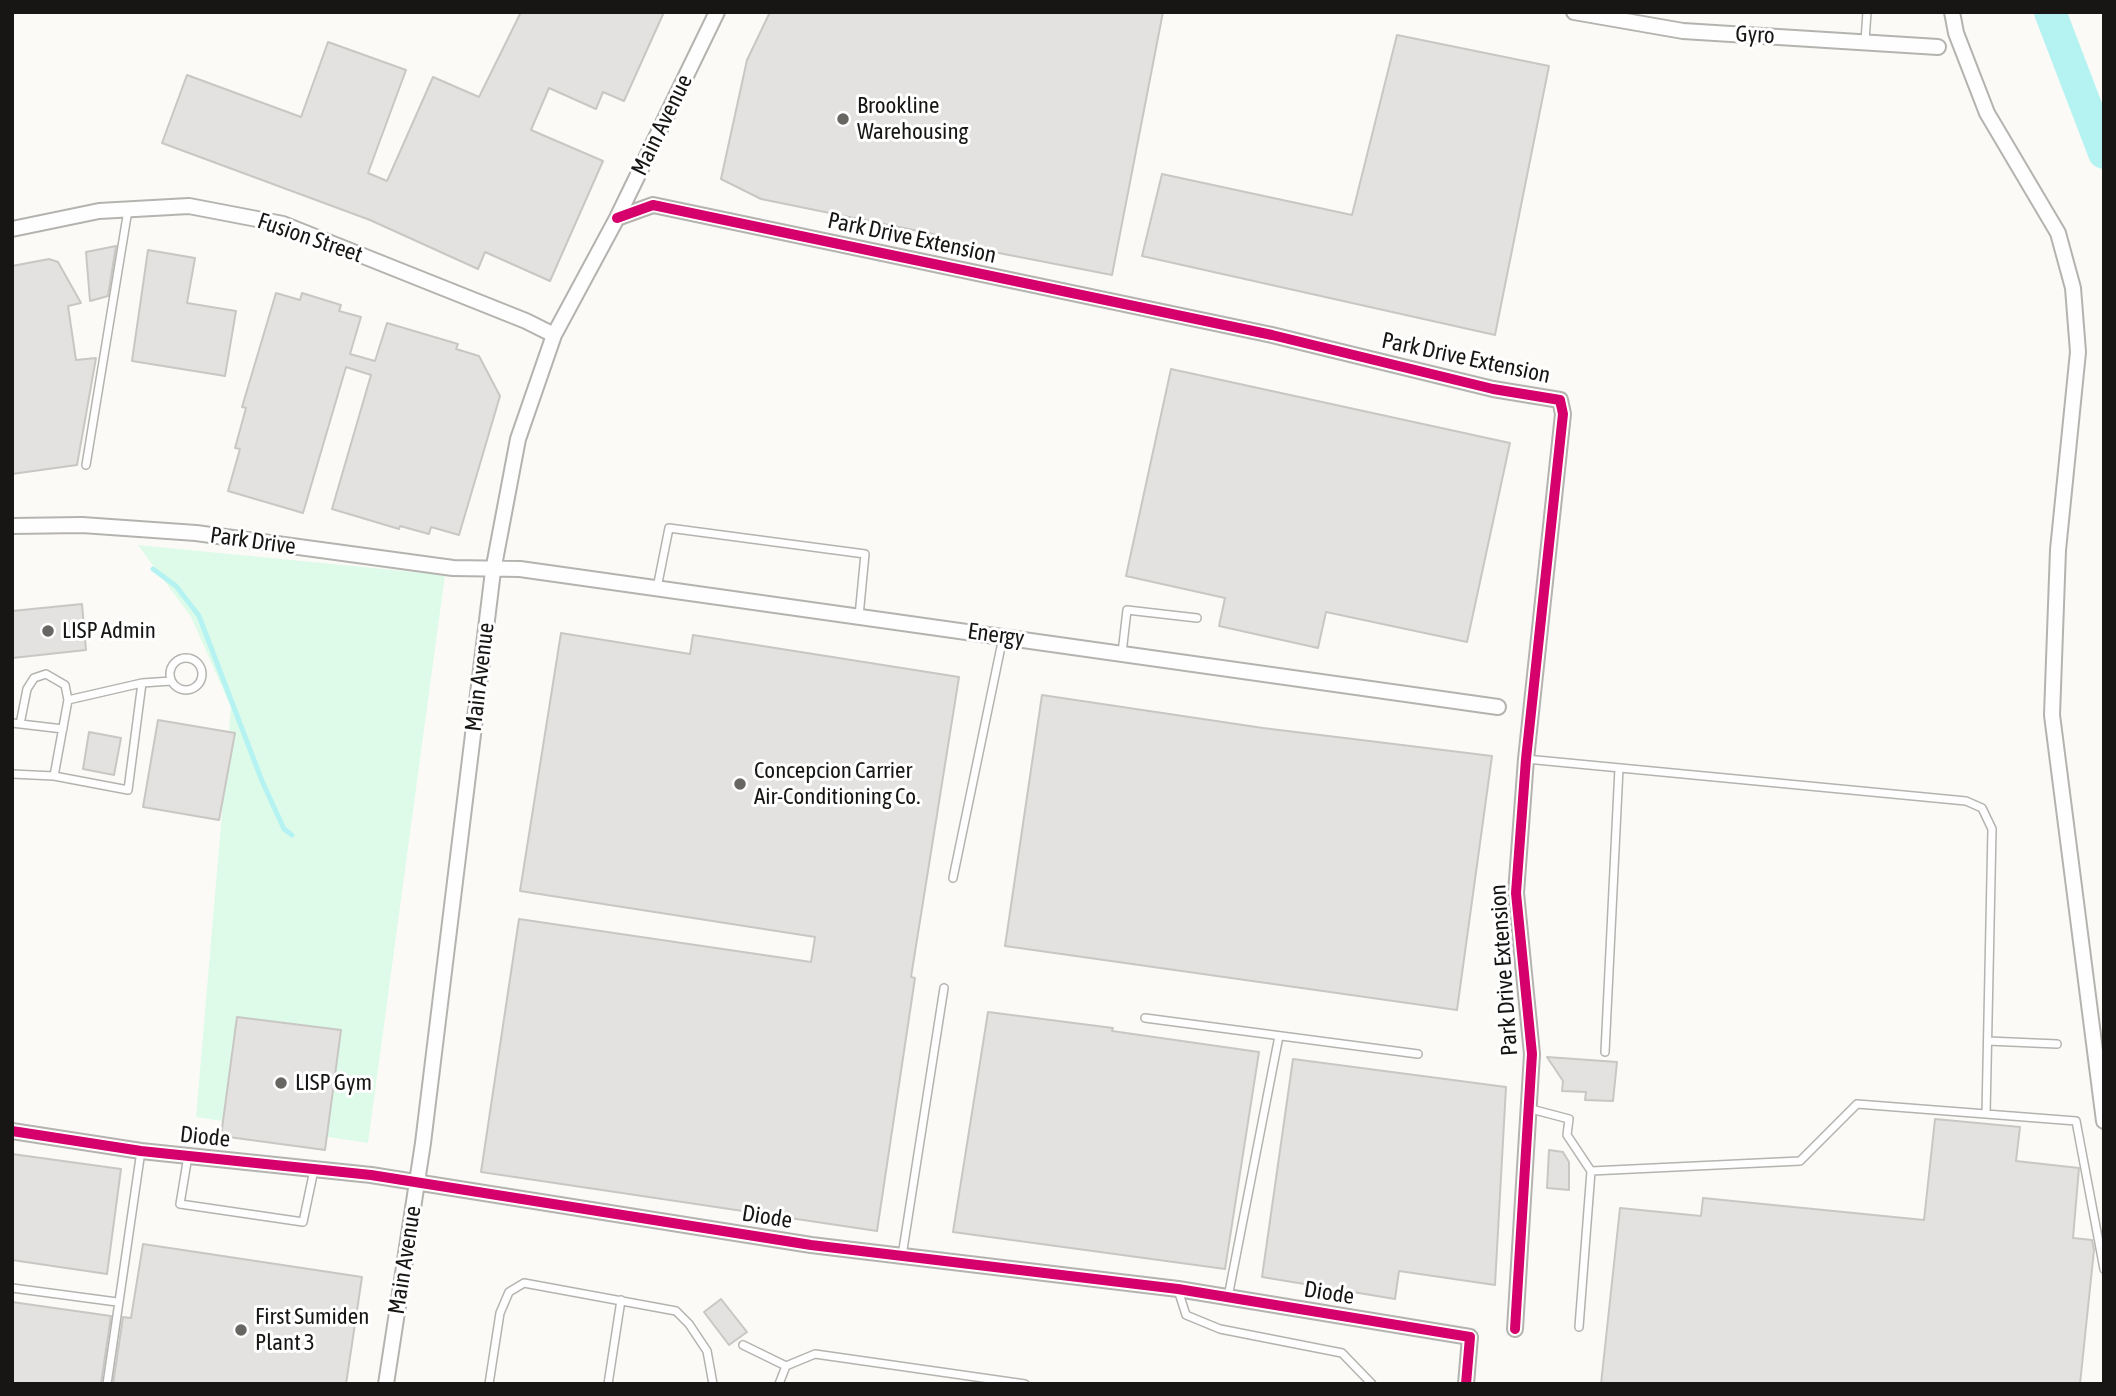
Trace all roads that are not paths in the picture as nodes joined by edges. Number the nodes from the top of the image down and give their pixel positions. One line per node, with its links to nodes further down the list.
1 (717, 12): 8 (street, Main Avenue)
2 (1574, 12): 5 (street, Gyro)
3 (1867, 12): 5 (lane)
4 (1952, 12): 39 (street)
5 (1866, 41): 6 (street, Gyro)
6 (1938, 47)
7 (128, 209): 9 (street, Fusion Street); 10 (street, Fusion Street); 11 (lane)
8 (617, 218): 10 (street, Main Avenue); 25 (street, Park Drive Extension)
9 (12, 229)
10 (554, 335): 13 (street, Main Avenue)
11 (86, 465)
12 (12, 526): 13 (street, Park Drive)
13 (494, 571): 14 (street, Energy); 45 (street, Main Avenue)
14 (657, 588): 15 (street, Energy); 15 (lane)
15 (859, 616): 17 (street, Energy)
16 (1198, 618): 18 (lane)
17 (1003, 636): 18 (street, Energy); 29 (lane)
18 (1122, 653): 22 (street, Energy)
19 (171, 681): 19 (lane); 20 (lane)
20 (142, 683): 21 (lane); 28 (lane)
21 (68, 699): 23 (lane); 24 (lane)
22 (1498, 707)
23 (16, 723): 24 (lane)
24 (62, 729): 28 (lane)
25 (1526, 759): 26 (lane); 37 (street, Park Drive Extension)
26 (1619, 768): 33 (lane); 35 (lane)
27 (12, 774): 28 (lane)
28 (54, 776)
29 (953, 878)
30 (944, 988): 46 (lane)
31 (1145, 1018): 32 (lane)
32 (1279, 1036): 36 (lane); 50 (lane)
33 (1988, 1041): 34 (lane); 38 (lane)
34 (2057, 1044)
35 (1605, 1052)
36 (1418, 1054)
37 (1531, 1109): 44 (lane); 54 (street, Park Drive Extension)
38 (1986, 1114): 44 (lane); 47 (lane)
39 (2104, 1121)
40 (12, 1131): 41 (street, Diode)
41 (141, 1151): 42 (street, Diode); 52 (lane)
42 (188, 1156): 43 (street, Diode); 43 (lane)
43 (314, 1169): 45 (street, Diode)
44 (1591, 1171): 53 (lane)
45 (417, 1183): 46 (street, Diode); 58 (street, Main Avenue)
46 (902, 1256): 49 (street, Diode)
47 (2104, 1269)
48 (12, 1288): 52 (lane)
49 (1178, 1289): 50 (street, Diode); 64 (lane)
50 (1228, 1297): 65 (street, Diode)
51 (621, 1300): 59 (lane); 60 (lane); 61 (lane)
52 (117, 1302): 57 (lane)
53 (1579, 1327)
54 (1515, 1329)
55 (743, 1345): 56 (lane)
56 (786, 1366): 62 (lane); 63 (lane)
57 (107, 1384)
58 (386, 1384)
59 (489, 1384)
60 (608, 1384)
61 (713, 1384)
62 (779, 1384)
63 (1025, 1384)
64 (1372, 1384)
65 (1466, 1384)

